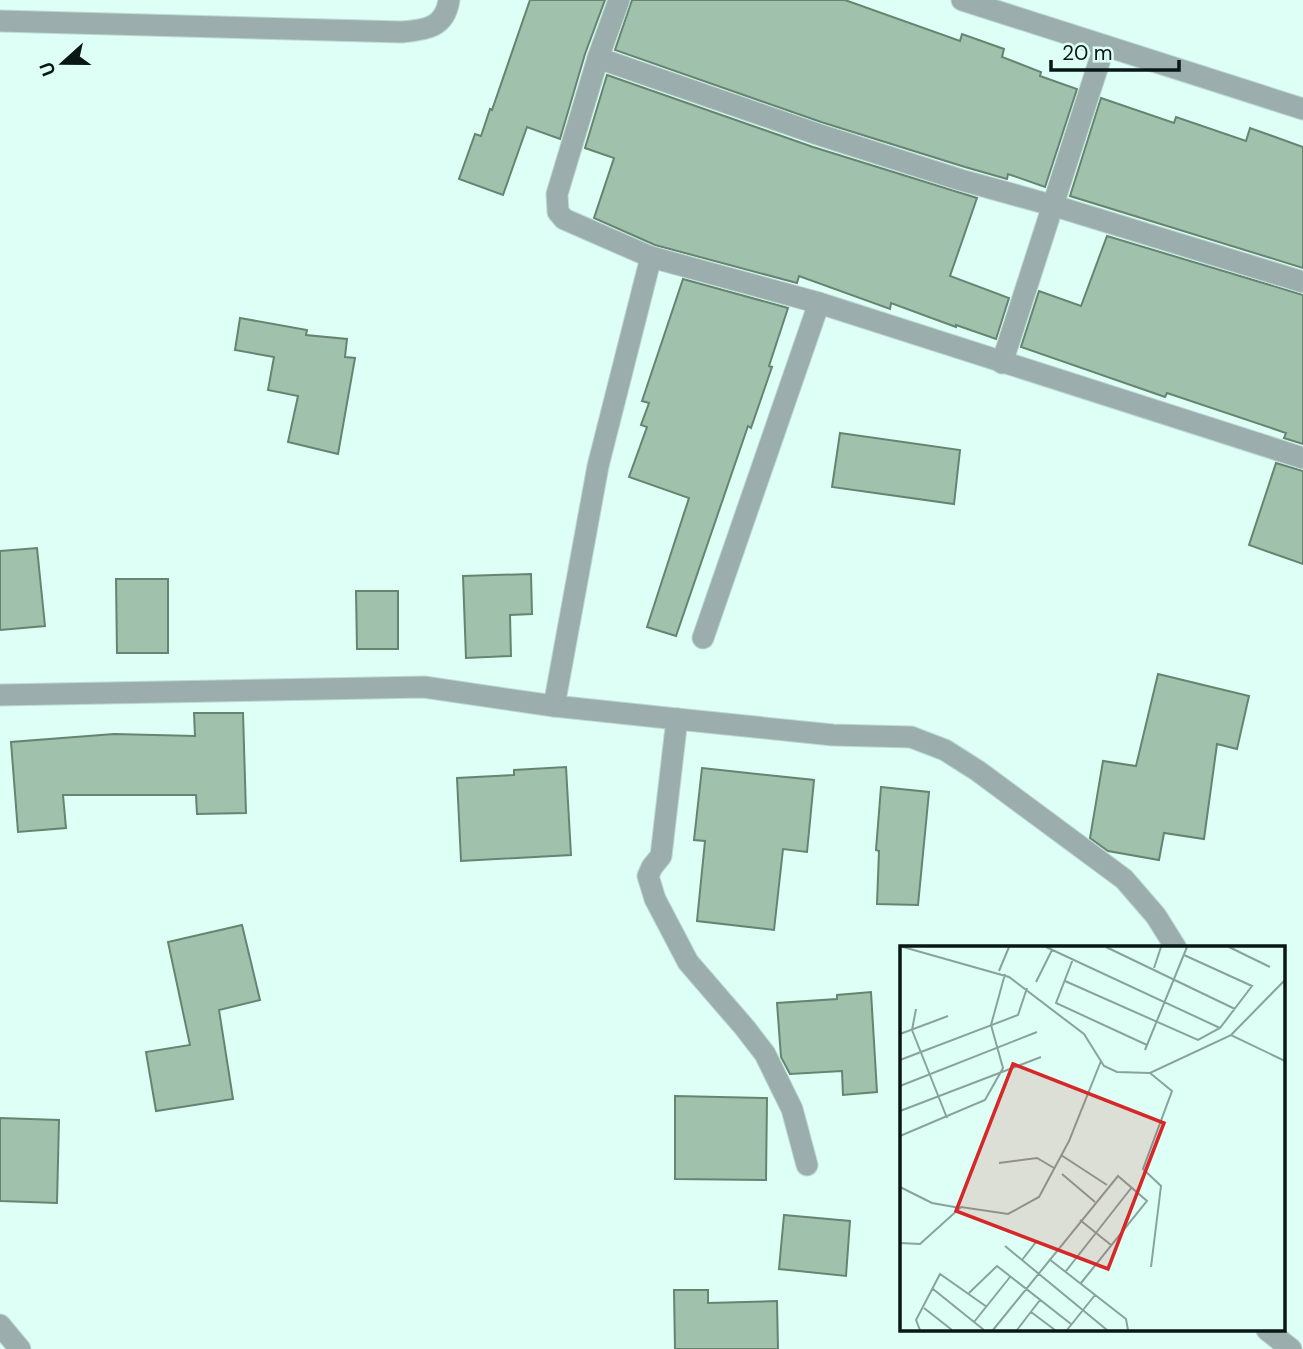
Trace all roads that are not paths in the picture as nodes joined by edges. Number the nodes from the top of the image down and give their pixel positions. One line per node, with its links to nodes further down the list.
1 (449, 0): 4 (street)
2 (619, 0): 6 (street)
3 (962, 0): 5 (street)
4 (0, 22)
5 (1104, 47): 7 (street); 8 (street)
6 (598, 58): 8 (street); 9 (street)
7 (1303, 109)
8 (1055, 206): 10 (street); 12 (street)
9 (651, 257): 11 (street); 16 (street)
10 (1303, 282)
11 (819, 303): 12 (street); 14 (street)
12 (1002, 363): 13 (street)
13 (1303, 457)
14 (703, 638)
15 (0, 695): 16 (street)
16 (554, 706): 17 (street)
17 (677, 719): 18 (street); 19 (street)
18 (1175, 946)
19 (807, 1165)
20 (0, 1325): 22 (street)
21 (1271, 1337): 23 (street)
22 (20, 1349)
23 (1291, 1349)

